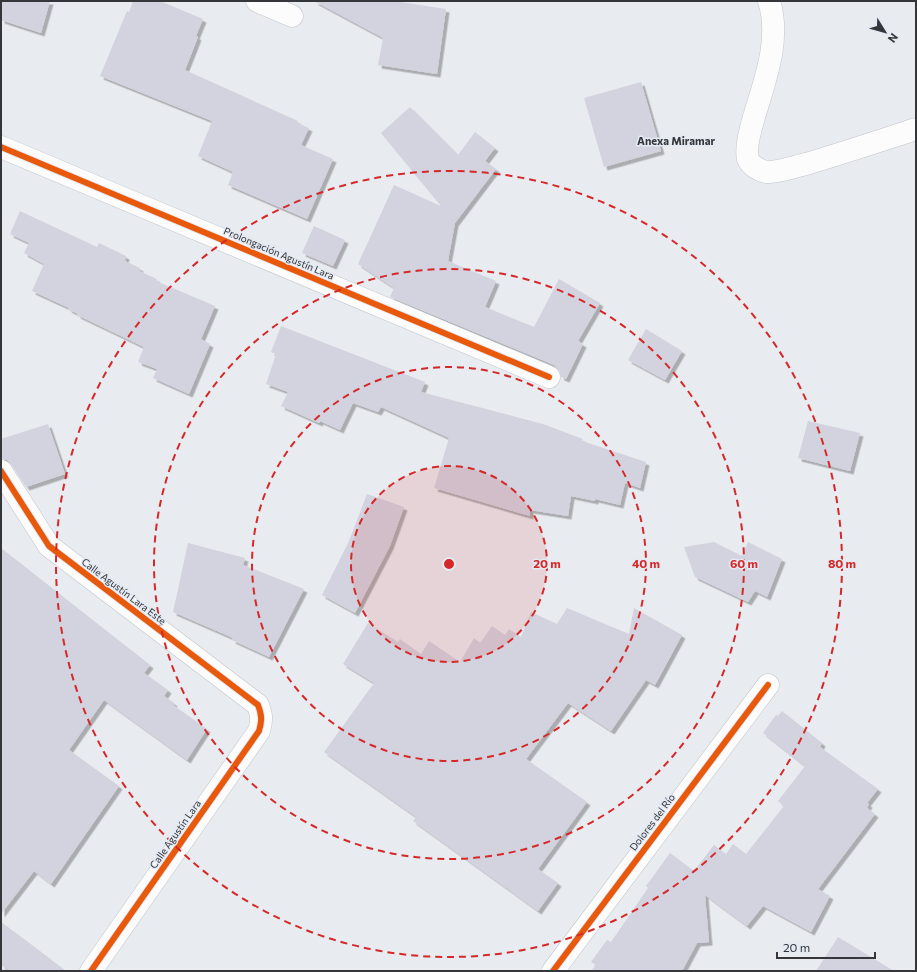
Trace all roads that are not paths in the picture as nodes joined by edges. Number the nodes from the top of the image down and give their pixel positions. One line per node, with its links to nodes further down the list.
1 (257, 1): 3 (street)
2 (769, 1): 4 (street)
3 (292, 16)
4 (916, 129)
5 (1, 147): 6 (street, Prolongación Agustín Lara)
6 (549, 377)
7 (1, 471): 9 (street, Calle Agustín Lara Este)
8 (768, 685): 11 (street, Dolores del Río)
9 (258, 705): 10 (street, Calle Agustín Lara)
10 (91, 971)
11 (553, 971)

